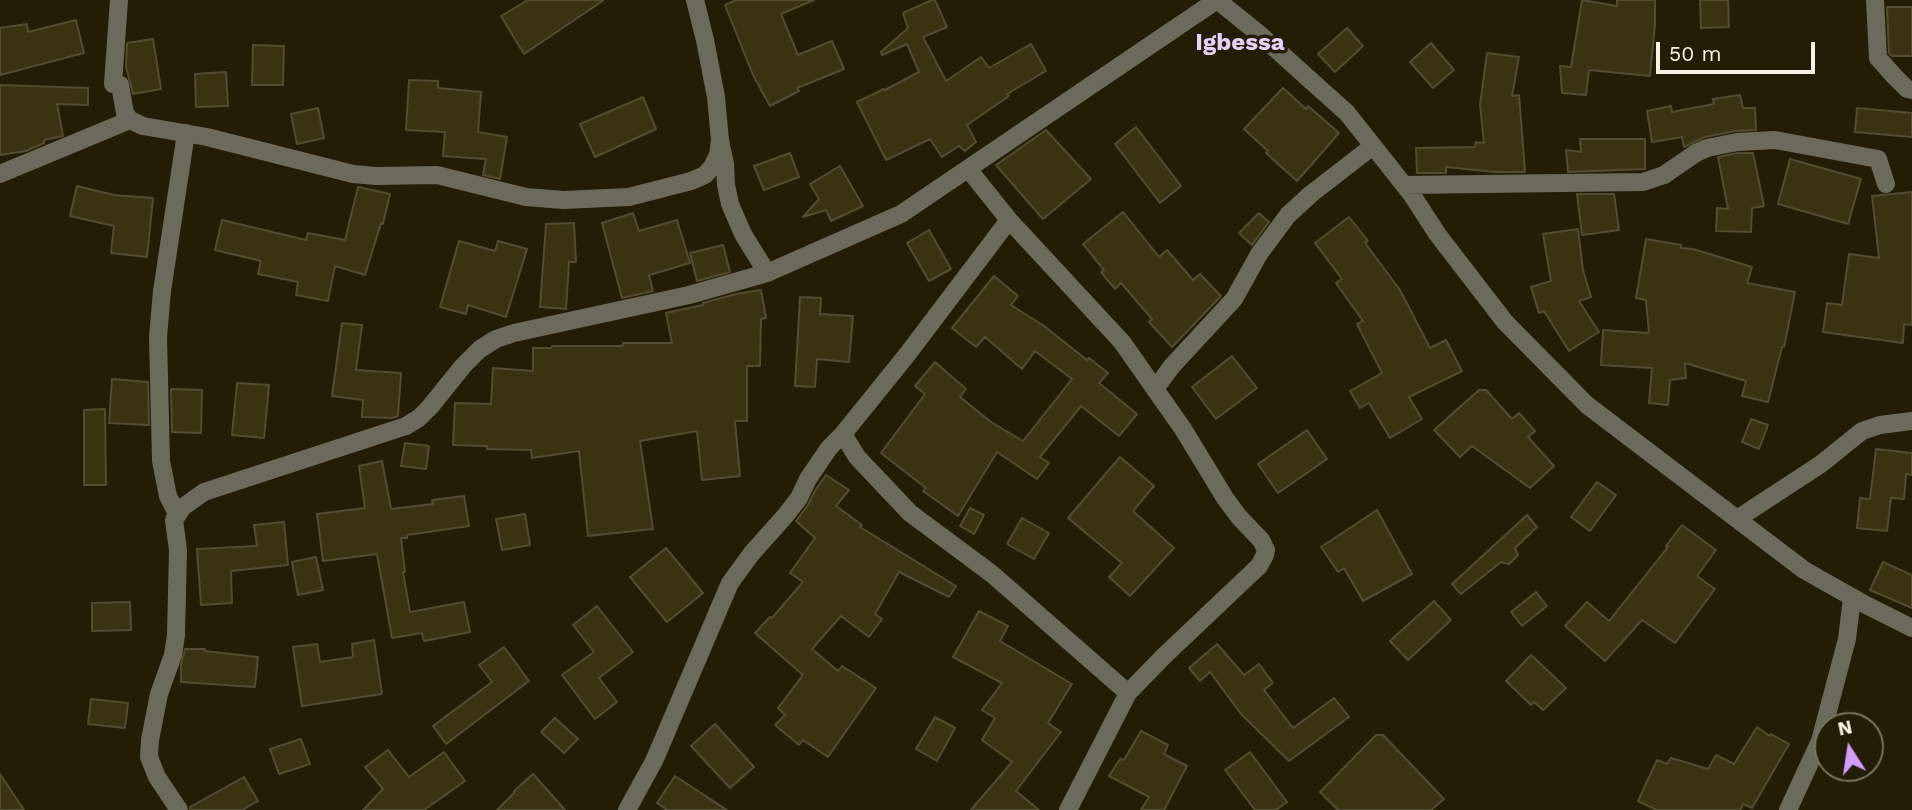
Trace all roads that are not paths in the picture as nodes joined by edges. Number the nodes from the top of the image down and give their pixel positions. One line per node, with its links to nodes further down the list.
1 (119, 0): 5 (street)
2 (695, 0): 7 (street)
3 (1875, 0): 4 (street)
4 (1912, 90)
5 (130, 120): 6 (street); 10 (street)
6 (186, 133): 7 (street); 18 (street)
7 (720, 140): 14 (street)
8 (1373, 146): 9 (street); 12 (street); 15 (street)
9 (969, 170): 13 (street); 14 (street)
10 (0, 174)
11 (1886, 184): 12 (street)
12 (1405, 185): 19 (street)
13 (1009, 220): 15 (street); 17 (street)
14 (767, 273): 18 (street)
15 (1155, 389): 22 (street)
16 (1912, 421): 19 (street)
17 (843, 434): 22 (street); 24 (street)
18 (177, 514): 23 (street)
19 (1737, 519): 20 (street)
20 (1852, 598): 21 (street); 26 (street)
21 (1912, 628)
22 (1128, 693): 25 (street)
23 (178, 810)
24 (628, 810)
25 (1068, 810)
26 (1788, 810)

